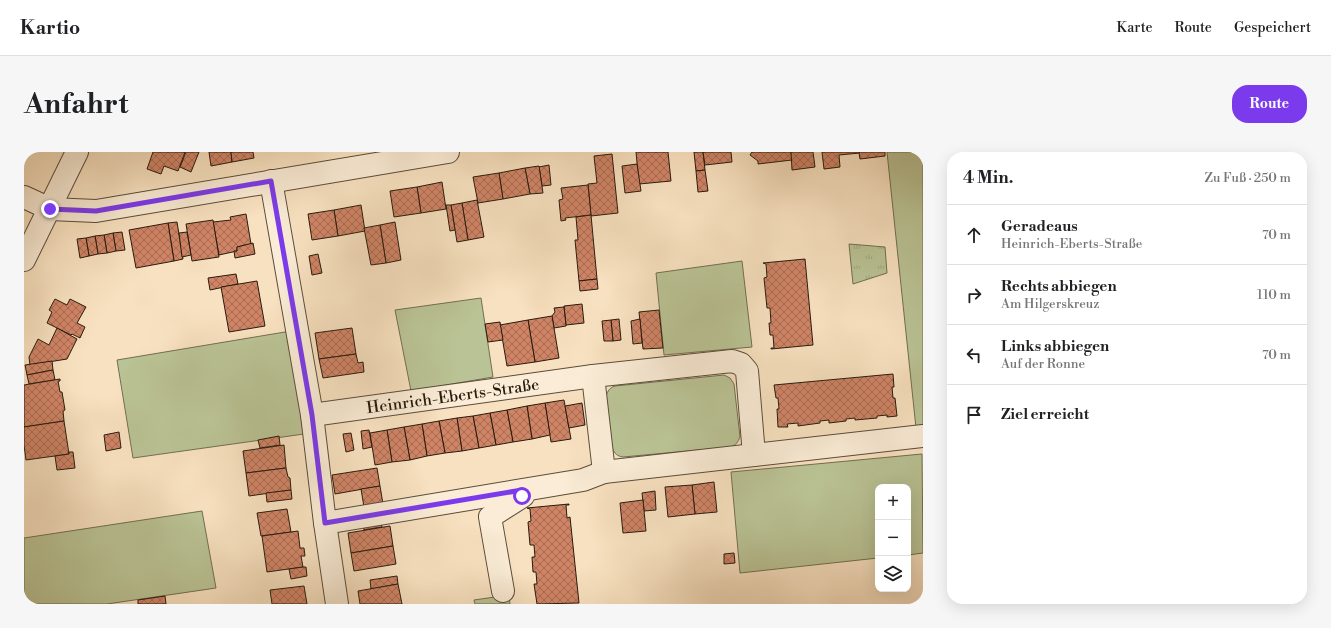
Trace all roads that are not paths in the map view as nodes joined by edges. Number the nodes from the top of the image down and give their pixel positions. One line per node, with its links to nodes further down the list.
1 (77, 152): 5 (street)
2 (448, 152): 3 (street)
3 (271, 181): 5 (street); 8 (street)
4 (24, 197): 5 (street)
5 (50, 209): 6 (street)
6 (24, 260)
7 (592, 376): 8 (street, Heinrich-Eberts-Straße); 10 (street, Heinrich-Eberts-Straße); 11 (street)
8 (312, 415): 13 (street)
9 (923, 436): 10 (street)
10 (754, 455): 11 (street)
11 (604, 472): 12 (street)
12 (522, 490): 13 (street); 14 (street)
13 (325, 523): 15 (street)
14 (503, 591)
15 (337, 604)

